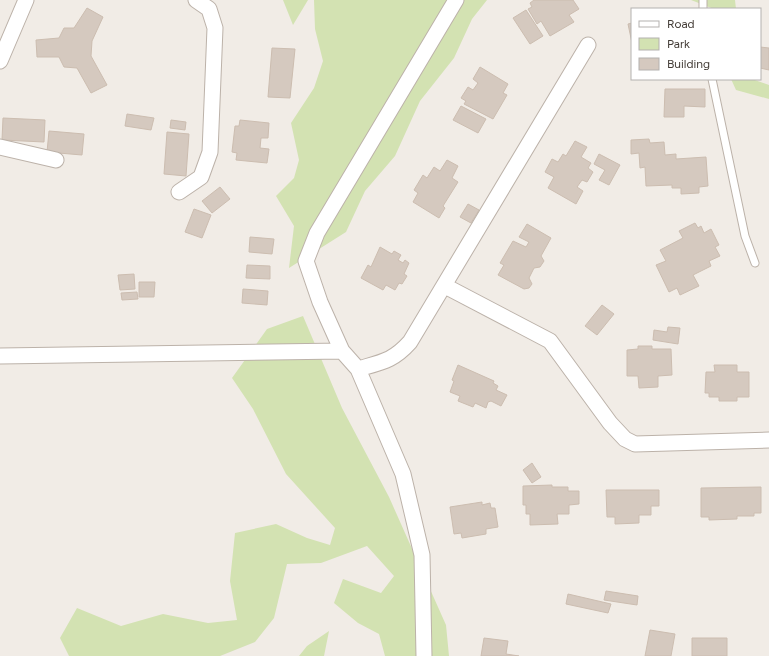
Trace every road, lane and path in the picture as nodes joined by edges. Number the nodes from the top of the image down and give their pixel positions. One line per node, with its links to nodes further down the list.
1 (26, 0): 5 (street)
2 (196, 0): 9 (street)
3 (456, 0): 12 (street)
4 (588, 46): 11 (street)
5 (0, 61)
6 (712, 80): 10 (lane)
7 (0, 147): 8 (street)
8 (56, 160)
9 (179, 192)
10 (755, 263)
11 (445, 286): 14 (street); 15 (street)
12 (342, 351): 13 (street); 14 (street)
13 (0, 356)
14 (358, 370): 16 (street)
15 (769, 440)
16 (424, 656)

